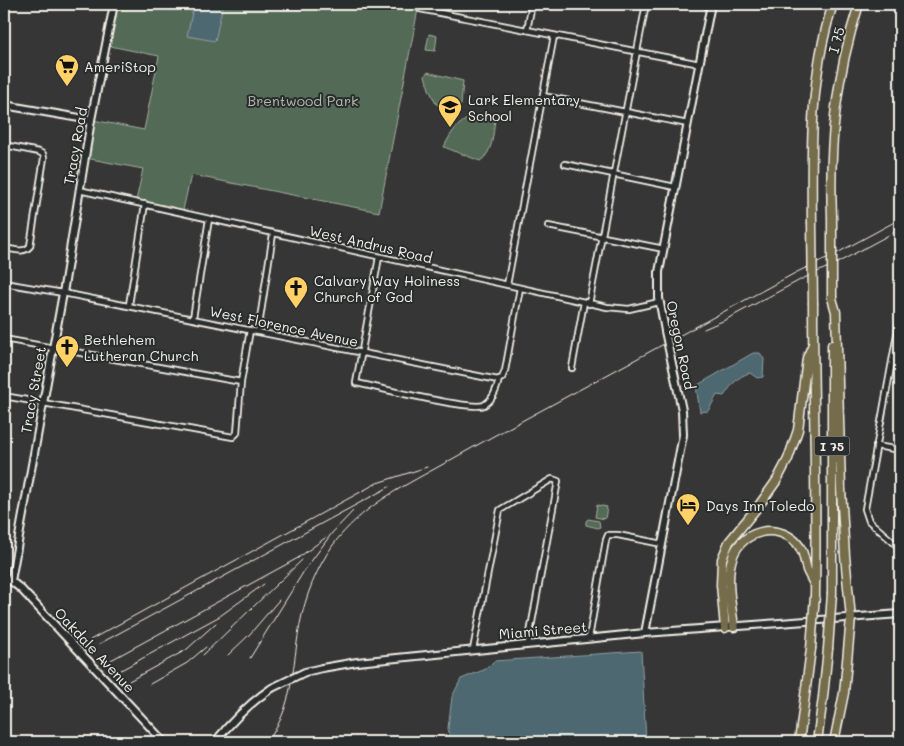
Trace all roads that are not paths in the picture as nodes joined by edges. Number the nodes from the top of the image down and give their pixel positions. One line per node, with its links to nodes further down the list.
1 (114, 4): 15 (street, Tracy Road)
2 (532, 4): 8 (street)
3 (646, 4): 10 (street)
4 (710, 4): 11 (street, Oregon Road)
5 (833, 4): 43 (highway, I 75 / I 75, bridge)
6 (860, 4): 34 (highway, I 75 / I 75, bridge)
7 (420, 9): 8 (street)
8 (527, 30): 9 (street)
9 (554, 36): 10 (street); 12 (street)
10 (637, 52): 11 (street); 14 (street)
11 (700, 64): 16 (street, Oregon Road)
12 (543, 96): 14 (street); 31 (street)
13 (4, 105): 15 (street)
14 (626, 112): 16 (street); 19 (street)
15 (91, 120): 21 (street, Tracy Road)
16 (688, 124): 20 (street, Oregon Road)
17 (4, 145): 27 (street)
18 (564, 164): 19 (street)
19 (613, 174): 20 (street); 26 (street)
20 (675, 187): 28 (street, Oregon Road)
21 (80, 190): 22 (street, West Andrus Road); 33 (street, Tracy Road)
22 (145, 204): 23 (street, West Andrus Road); 37 (street)
23 (209, 219): 25 (street, West Andrus Road); 38 (street)
24 (548, 226): 26 (street)
25 (273, 234): 29 (street, West Andrus Road); 41 (street)
26 (602, 236): 28 (street); 36 (street)
27 (4, 248)
28 (664, 249): 35 (street, Oregon Road)
29 (379, 257): 31 (street, West Andrus Road); 45 (street)
30 (4, 283): 33 (street, West Florence Avenue)
31 (506, 286): 32 (street, West Andrus Road)
32 (520, 288): 36 (street, West Andrus Road); 47 (street)
33 (63, 293): 37 (street, West Florence Avenue); 44 (street, Tracy Street)
34 (832, 298): 59 (highway); 69 (highway, I 75 / I 75, bridge)
35 (659, 302): 36 (street, West Andrus Road); 53 (street, Oregon Road, bridge)
36 (587, 303): 46 (street)
37 (128, 305): 38 (street, West Florence Avenue)
38 (193, 318): 40 (street, West Florence Avenue)
39 (900, 318): 51 (street)
40 (250, 330): 41 (street, West Florence Avenue); 48 (street)
41 (258, 332): 45 (street, West Florence Avenue)
42 (4, 339): 44 (street)
43 (813, 344): 57 (highway, I 75); 61 (highway)
44 (53, 348): 48 (street); 50 (street, Tracy Street)
45 (361, 353): 47 (street, West Florence Avenue); 47 (street)
46 (572, 368)
47 (500, 379)
48 (241, 382): 50 (street)
49 (4, 396): 50 (street)
50 (43, 403): 56 (street, Tracy Street)
51 (876, 446): 52 (street); 54 (street)
52 (900, 450)
53 (662, 544): 62 (street, Oregon Road); 63 (street)
54 (900, 548)
55 (4, 578): 56 (street, Oakdale Avenue)
56 (11, 581): 66 (street, Oakdale Avenue)
57 (815, 586): 60 (highway); 68 (highway, I 75, bridge)
58 (900, 614): 59 (street, Miami Street)
59 (851, 618): 60 (street, Miami Street); 70 (highway)
60 (734, 627): 61 (street, Miami Street)
61 (725, 628): 62 (street, Miami Street)
62 (645, 633): 63 (street, Miami Street)
63 (590, 638): 64 (street, Miami Street)
64 (528, 644): 65 (street, Miami Street); 65 (street)
65 (473, 650): 67 (street, Miami Street, bridge)
66 (164, 742)
67 (215, 742)
68 (799, 742)
69 (817, 742)
70 (834, 742)

